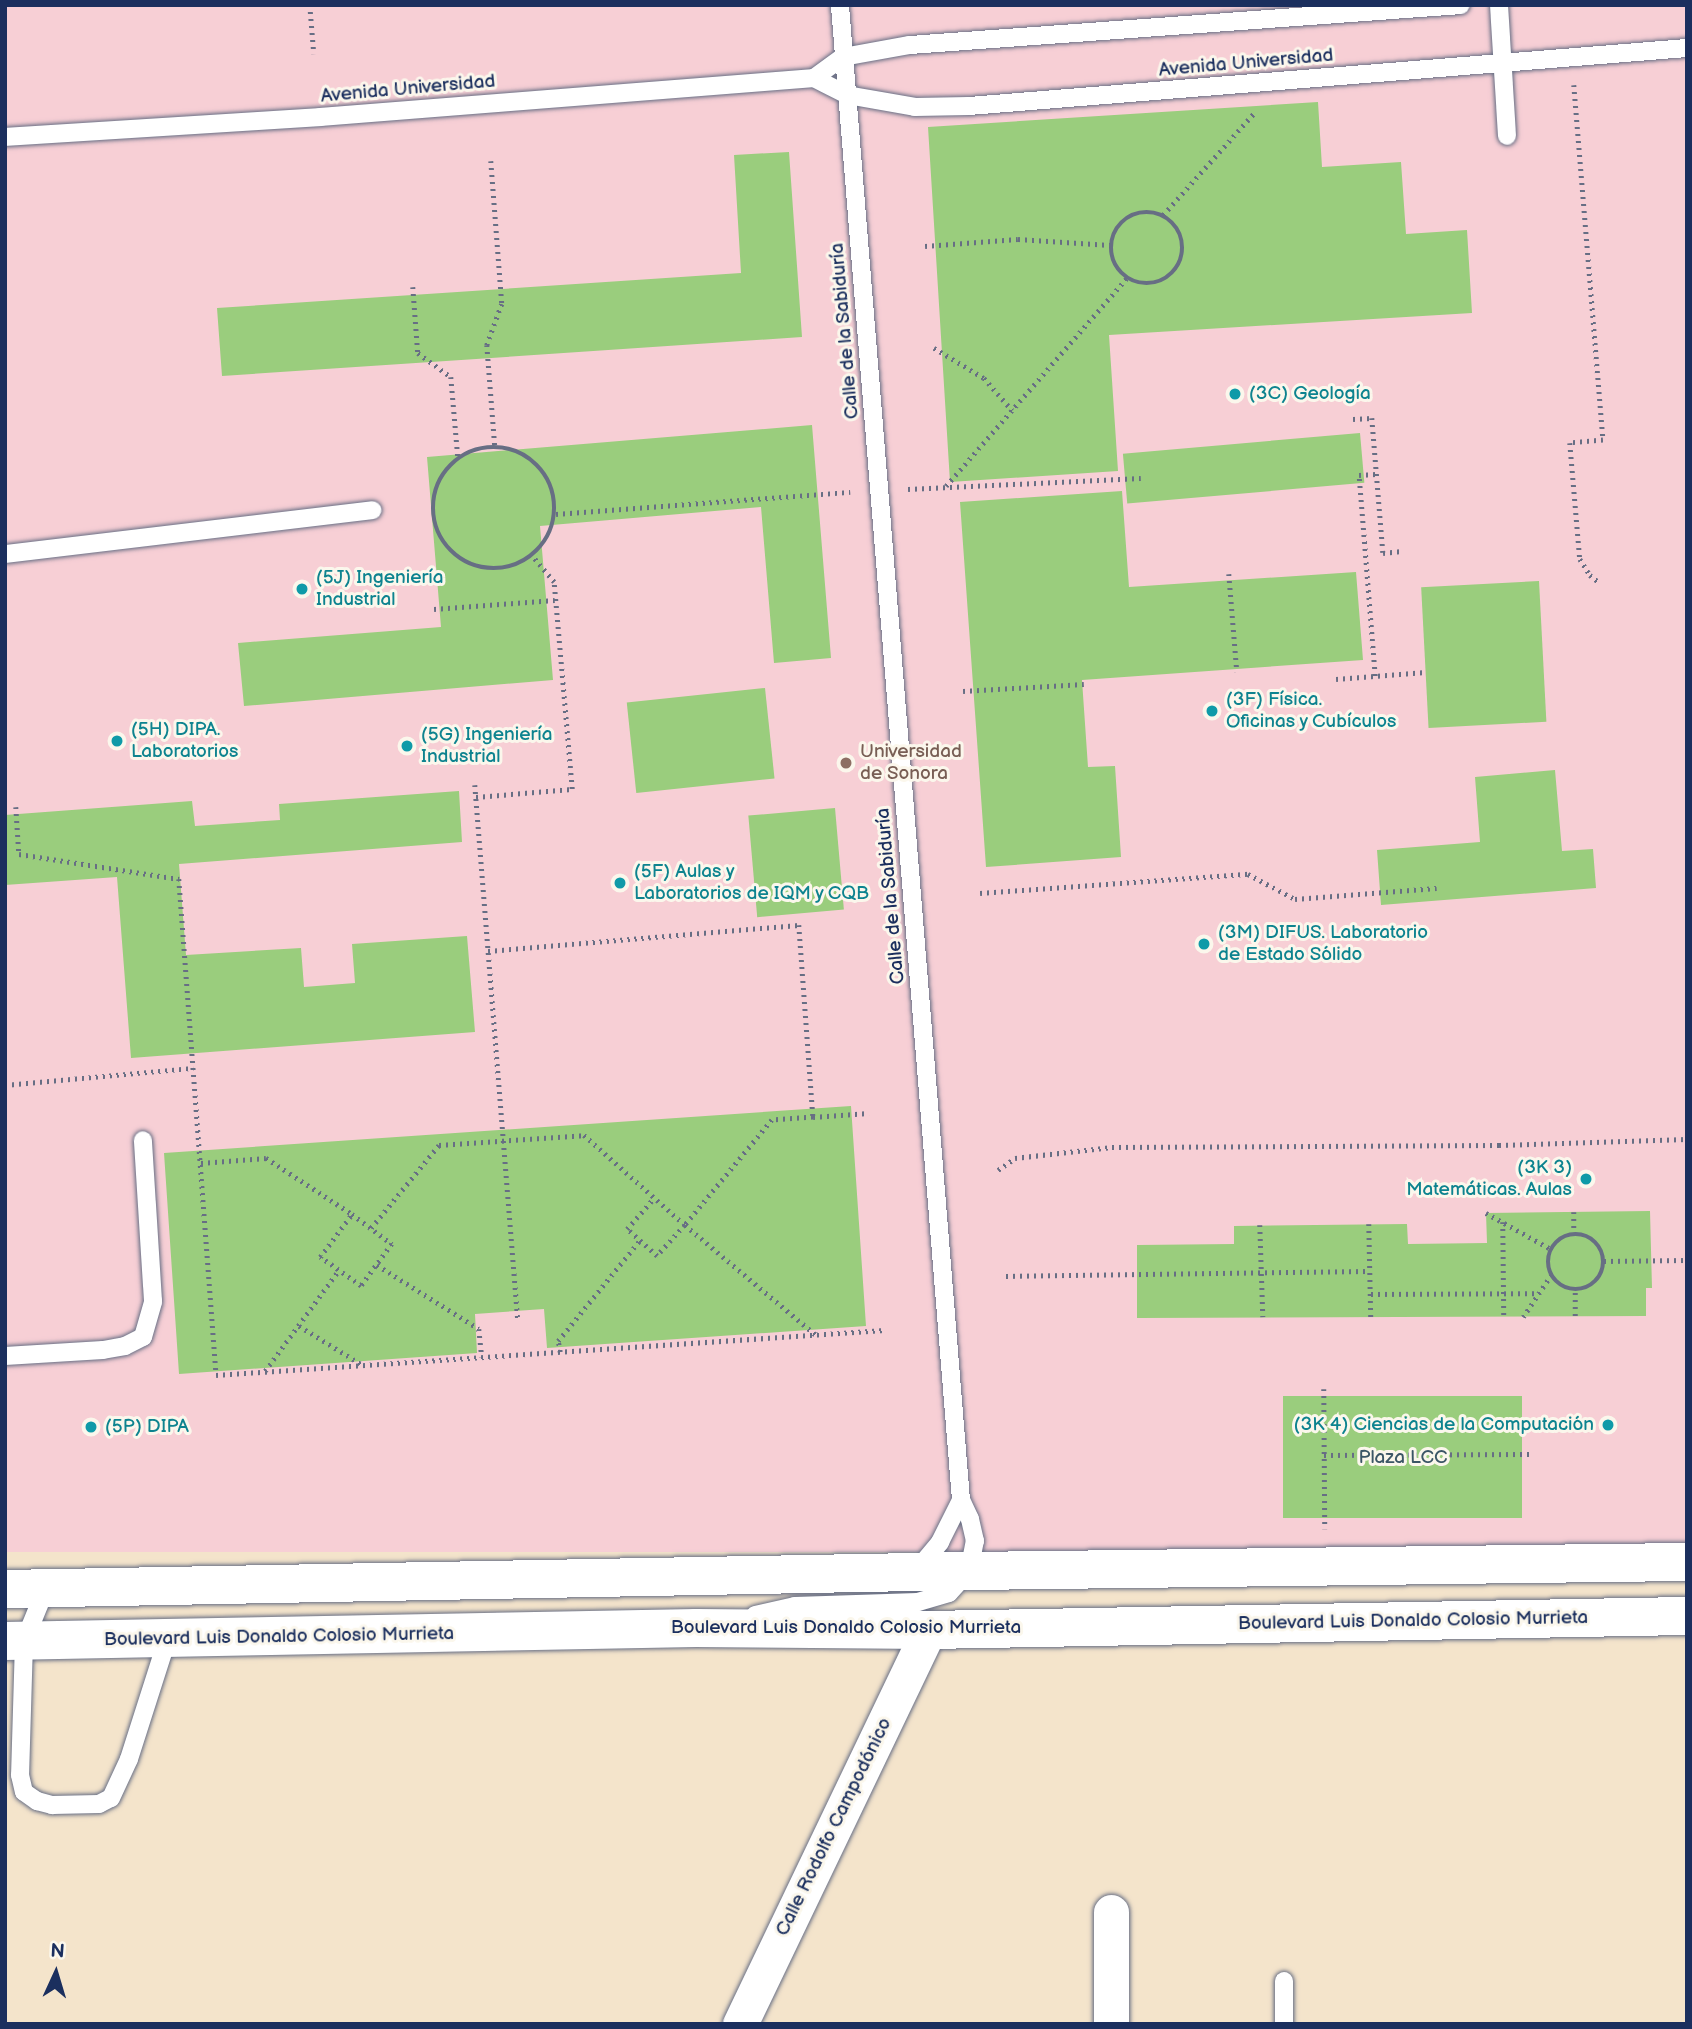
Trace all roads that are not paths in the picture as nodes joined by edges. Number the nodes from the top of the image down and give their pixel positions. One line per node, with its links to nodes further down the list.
1 (839, 5): 5 (lane, Calle de la Sabiduría)
2 (1461, 5): 5 (lane)
3 (1499, 5): 6 (lane)
4 (1687, 48): 6 (lane, Avenida Universidad)
5 (844, 57): 7 (lane); 8 (lane, Calle de la Sabiduría)
6 (1504, 64): 8 (lane, Avenida Universidad); 9 (lane)
7 (814, 78): 8 (lane, Avenida Universidad); 10 (lane, Avenida Universidad)
8 (847, 95): 15 (lane, Calle de la Sabiduría)
9 (1507, 136)
10 (5, 137)
11 (372, 510): 12 (lane)
12 (5, 554)
13 (143, 1140): 14 (lane)
14 (5, 1356)
15 (961, 1500): 17 (lane, Calle de la Sabiduría); 18 (lane)
16 (1687, 1562): 17 (main road)
17 (969, 1570): 18 (main road); 22 (lane)
18 (915, 1572): 19 (main road)
19 (46, 1588): 20 (main road); 25 (lane)
20 (5, 1589)
21 (1687, 1616): 23 (main road, Boulevard Luis Donaldo Colosio Murrieta)
22 (696, 1628): 23 (main road, Boulevard Luis Donaldo Colosio Murrieta); 24 (main road, Boulevard Luis Donaldo Colosio Murrieta)
23 (929, 1630): 28 (street, Calle Rodolfo Campodónico)
24 (167, 1640): 25 (main road, Boulevard Luis Donaldo Colosio Murrieta); 25 (lane)
25 (15, 1642)
26 (1111, 1912): 29 (street)
27 (1284, 1981): 30 (lane)
28 (740, 2024)
29 (1111, 2024)
30 (1284, 2024)

